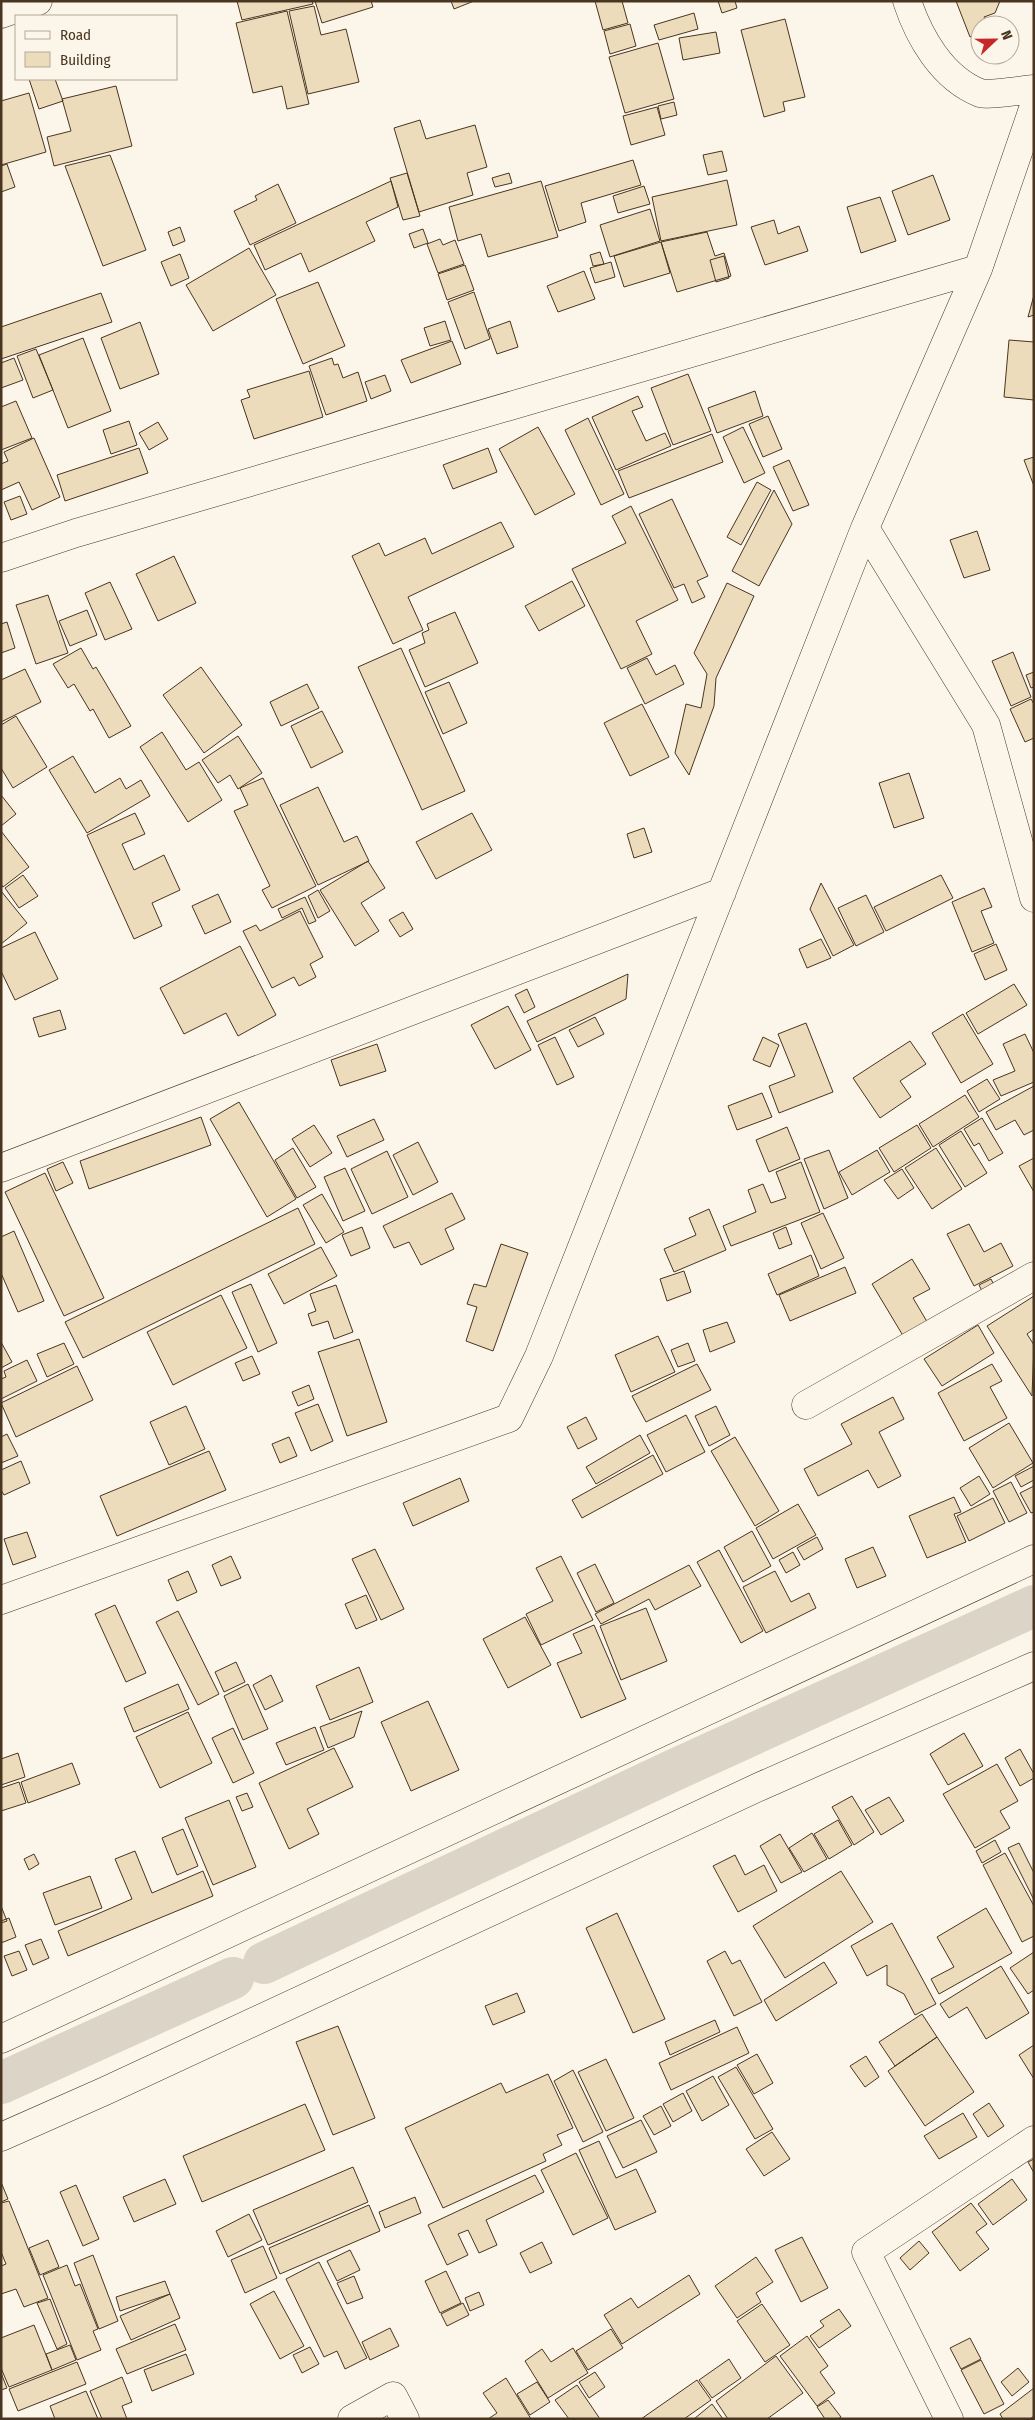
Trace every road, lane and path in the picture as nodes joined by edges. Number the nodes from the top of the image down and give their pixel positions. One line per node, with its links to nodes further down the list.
1 (38, 1): 3 (street)
2 (907, 1): 4 (street)
3 (1, 14)
4 (1034, 89)
5 (1034, 106): 6 (street)
6 (978, 269): 7 (street); 8 (street)
7 (865, 528): 9 (street); 10 (street)
8 (1, 558)
9 (722, 892): 11 (street); 15 (street)
10 (1034, 898)
11 (1, 1168)
12 (1034, 1276): 13 (street)
13 (806, 1405)
14 (1034, 1559): 17 (street)
15 (1, 1600)
16 (1030, 1676): 18 (street)
17 (1, 2039)
18 (1, 2137)
19 (1034, 2140): 22 (street)
20 (352, 2419): 21 (street)
21 (405, 2419)
22 (949, 2419)

